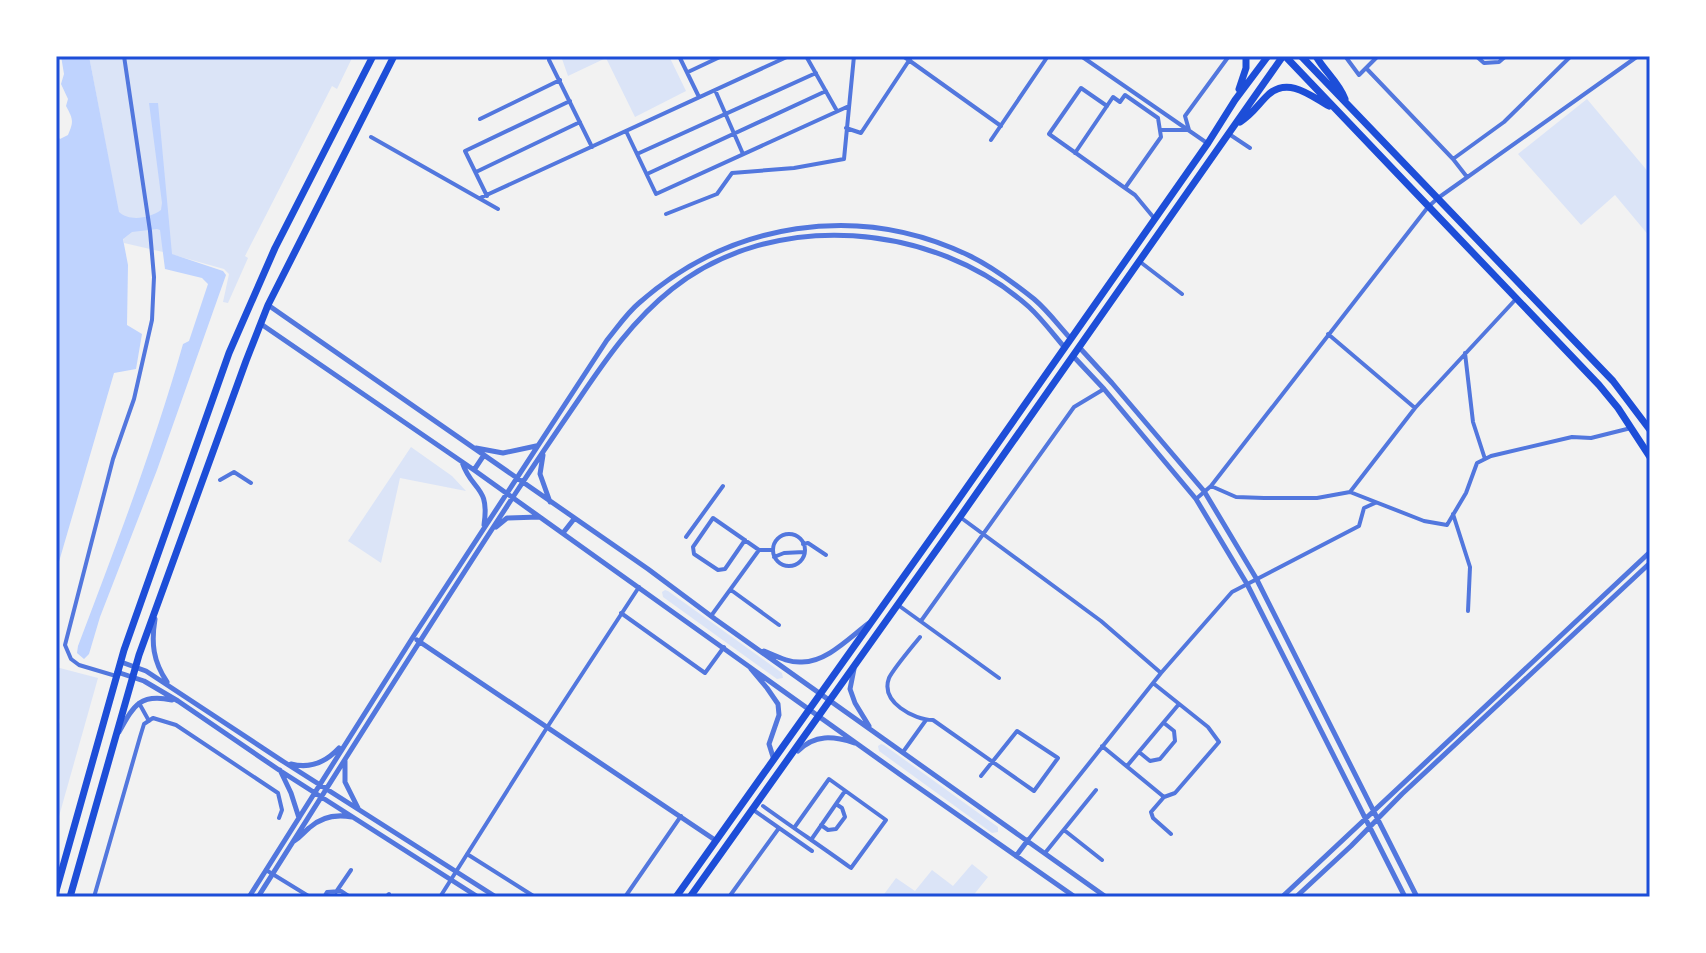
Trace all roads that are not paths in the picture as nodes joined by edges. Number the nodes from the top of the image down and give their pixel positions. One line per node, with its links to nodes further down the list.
1 (124, 56): 145 (street)
2 (373, 56): 141 (main road)
3 (394, 56): 74 (main road)
4 (679, 56): 27 (street)
5 (722, 56): 27 (street)
6 (789, 56): 30 (street)
7 (806, 56): 28 (street)
8 (854, 56): 36 (street)
9 (903, 56): 24 (street)
10 (1048, 56): 44 (street)
11 (1081, 56): 47 (street)
12 (1229, 56): 47 (street)
13 (1246, 56): 33 (main road)
14 (1268, 56): 33 (main road)
15 (1284, 56): 38 (main road); 43 (main road)
16 (1301, 56): 35 (main road)
17 (1316, 56): 35 (main road)
18 (1346, 56): 26 (street)
19 (1378, 56): 26 (street)
20 (1476, 56): 21 (street)
21 (1506, 56)
22 (1571, 56): 59 (street)
23 (1638, 56): 62 (street)
24 (910, 58): 44 (street); 45 (street)
25 (549, 60): 29 (street)
26 (1366, 68): 59 (street)
27 (687, 73): 32 (street)
28 (816, 73): 31 (street); 40 (street)
29 (560, 80): 34 (street); 41 (street)
30 (715, 90): 32 (street); 40 (street)
31 (826, 91): 39 (street); 49 (street)
32 (699, 98): 48 (street)
33 (1235, 100): 53 (main road)
34 (570, 101): 42 (street); 60 (street)
35 (1347, 105): 66 (main road)
36 (849, 106): 39 (street); 45 (street)
37 (1107, 106): 46 (street); 56 (street); 56 (street)
38 (1336, 110): 43 (main road); 67 (main road)
39 (837, 111): 58 (street)
40 (725, 114): 49 (street); 57 (street)
41 (480, 119)
42 (580, 122): 54 (street); 60 (street)
43 (1235, 125): 50 (main road)
44 (1001, 126): 52 (street)
45 (846, 128): 69 (street)
46 (1160, 130): 47 (street); 63 (street)
47 (1189, 130): 53 (street)
48 (626, 131): 54 (street); 57 (street)
49 (734, 134): 58 (street); 61 (street)
50 (1229, 134): 55 (street); 71 (main road)
51 (371, 137): 65 (street)
52 (991, 140)
53 (1208, 143): 70 (main road)
54 (592, 147): 64 (street)
55 (1250, 148)
56 (1075, 153): 63 (street)
57 (637, 154): 61 (street)
58 (744, 154): 61 (street)
59 (1453, 159): 62 (street)
60 (476, 172): 64 (street)
61 (647, 174)
62 (1467, 177): 66 (street)
63 (1125, 188): 70 (street)
64 (487, 196): 65 (street)
65 (480, 198): 68 (street)
66 (1438, 198): 67 (street); 85 (main road)
67 (1428, 207): 73 (main road); 76 (street)
68 (498, 209)
69 (666, 214)
70 (1155, 219): 77 (main road)
71 (1139, 261): 72 (street); 78 (main road)
72 (1182, 294)
73 (1516, 299): 80 (street); 84 (main road)
74 (268, 305): 75 (main road); 87 (street)
75 (261, 324): 92 (street); 129 (main road)
76 (1328, 334): 83 (street); 98 (street)
77 (1071, 339): 79 (main road); 86 (street)
78 (1079, 347): 81 (main road); 99 (street)
79 (1065, 348): 88 (street); 133 (main road)
80 (1465, 353): 83 (street); 91 (street)
81 (1073, 356): 82 (street); 108 (main road)
82 (1104, 389): 102 (street); 113 (street)
83 (1415, 408): 100 (street)
84 (1631, 428): 90 (main road); 91 (street)
85 (1650, 430)
86 (537, 445): 87 (street); 95 (street)
87 (473, 448): 89 (street)
88 (544, 450): 95 (street); 103 (street)
89 (484, 455): 93 (street); 95 (street)
90 (1650, 457)
91 (1485, 459): 106 (street)
92 (462, 461): 93 (street); 111 (street)
93 (474, 470): 101 (street)
94 (220, 480): 96 (street)
95 (519, 480): 101 (street); 103 (street)
96 (251, 483)
97 (723, 486): 105 (street)
98 (1211, 486): 99 (street); 100 (street)
99 (1204, 491): 102 (street); 124 (street)
100 (1350, 492): 104 (street)
101 (510, 495): 107 (street); 111 (street)
102 (1196, 499): 125 (street)
103 (550, 502): 110 (street)
104 (1375, 503): 106 (street); 124 (street)
105 (704, 512): 109 (street); 114 (street)
106 (1453, 514): 130 (street)
107 (540, 517): 111 (street); 112 (street)
108 (960, 517): 113 (street); 128 (main road)
109 (713, 518): 115 (street); 115 (street)
110 (574, 519): 112 (street); 132 (street)
111 (486, 531): 137 (street)
112 (563, 533): 126 (street)
113 (983, 534): 134 (street); 144 (street)
114 (686, 537)
115 (745, 540): 117 (street)
116 (803, 544): 118 (street); 119 (street); 121 (street)
117 (759, 550): 118 (street); 127 (street)
118 (773, 550): 122 (street)
119 (804, 552): 122 (street); 122 (street)
120 (1650, 552): 187 (street)
121 (826, 555)
122 (774, 557)
123 (1650, 563): 193 (street)
124 (1256, 578): 125 (street); 187 (street)
125 (1247, 584): 144 (street); 192 (street)
126 (639, 587): 131 (street); 138 (street)
127 (731, 590): 132 (street); 135 (street)
128 (898, 605): 134 (street); 140 (main road)
129 (156, 610): 143 (main road); 149 (street)
130 (1468, 611)
131 (621, 613): 138 (street); 160 (street)
132 (711, 616): 139 (street)
133 (873, 620): 139 (street); 150 (main road)
134 (921, 621): 147 (street)
135 (779, 625)
136 (920, 637): 157 (street)
137 (416, 639): 160 (street); 162 (street); 168 (street)
138 (724, 647): 142 (street)
139 (755, 647): 150 (street)
140 (864, 651): 151 (main road); 161 (street)
141 (121, 662): 143 (street); 145 (main road)
142 (745, 663): 155 (street); 169 (street)
143 (135, 667): 146 (main road); 149 (street)
144 (1161, 673): 148 (street)
145 (117, 674): 146 (street); 214 (main road)
146 (132, 677): 152 (street); 163 (main road)
147 (999, 678)
148 (1153, 683): 154 (street); 165 (street)
149 (169, 686): 170 (street)
150 (820, 694): 151 (street); 155 (main road)
151 (829, 700): 156 (main road); 161 (street)
152 (178, 701): 153 (street); 174 (street)
153 (139, 703): 158 (street); 163 (street)
154 (1179, 704): 159 (street); 182 (street)
155 (809, 709): 156 (street); 169 (main road)
156 (818, 715): 164 (street); 172 (main road)
157 (926, 720): 166 (street); 171 (street)
158 (149, 721): 189 (street); 217 (street)
159 (1164, 723): 167 (street); 167 (street)
160 (548, 726): 188 (street); 206 (street)
161 (872, 730): 166 (street)
162 (352, 732): 170 (street); 176 (street)
163 (114, 743): 216 (main road)
164 (860, 745): 172 (street); 207 (street)
165 (1102, 746): 173 (street); 202 (street)
166 (903, 752): 202 (street)
167 (1139, 752): 173 (street)
168 (345, 760): 177 (street); 185 (street)
169 (774, 760): 200 (main road)
170 (284, 762): 176 (street)
171 (993, 762): 171 (street); 175 (street)
172 (783, 766): 186 (main road)
173 (1127, 766): 182 (street)
174 (279, 770): 180 (street); 190 (street)
175 (981, 776)
176 (320, 785): 177 (street); 180 (street)
177 (326, 789): 181 (street); 185 (street)
178 (1096, 790): 198 (street)
179 (845, 791): 183 (street); 197 (street); 201 (street)
180 (315, 792): 181 (street); 190 (street)
181 (322, 796): 191 (street); 203 (street)
182 (1164, 797): 199 (street)
183 (836, 804): 194 (street); 194 (street)
184 (763, 806): 197 (street)
185 (358, 808): 211 (street)
186 (752, 809): 196 (street); 229 (main road)
187 (1374, 810): 192 (street); 193 (street)
188 (681, 816): 200 (street); 227 (street)
189 (279, 818)
190 (299, 818): 209 (street)
191 (358, 818): 203 (street); 213 (street)
192 (1366, 818): 195 (street); 233 (street)
193 (1378, 818): 195 (street); 236 (street)
194 (821, 825): 201 (street)
195 (1370, 827): 234 (street); 235 (street)
196 (779, 828): 204 (street); 230 (street)
197 (794, 828): 201 (street)
198 (1064, 830): 205 (street); 208 (street)
199 (1171, 834)
200 (715, 840): 228 (main road)
201 (811, 840)
202 (1028, 840): 205 (street); 207 (street)
203 (293, 841): 212 (street)
204 (812, 851)
205 (1045, 853): 232 (street)
206 (467, 854): 211 (street); 226 (street)
207 (1016, 856): 231 (street)
208 (1102, 860)
209 (266, 870): 212 (street); 218 (street)
210 (351, 870): 215 (street)
211 (457, 871): 213 (street); 225 (street)
212 (273, 874): 219 (street); 220 (street)
213 (451, 880): 223 (street); 224 (street)
214 (56, 891)
215 (336, 892): 221 (street); 222 (street)
216 (70, 897)
217 (94, 897)
218 (249, 897)
219 (258, 897)
220 (310, 897)
221 (324, 897)
222 (350, 897)
223 (440, 897)
224 (478, 897)
225 (496, 897)
226 (535, 897)
227 (625, 897)
228 (676, 897)
229 (690, 897)
230 (729, 897)
231 (1075, 897)
232 (1106, 897)
233 (1282, 897)
234 (1296, 897)
235 (1405, 897)
236 (1417, 897)

